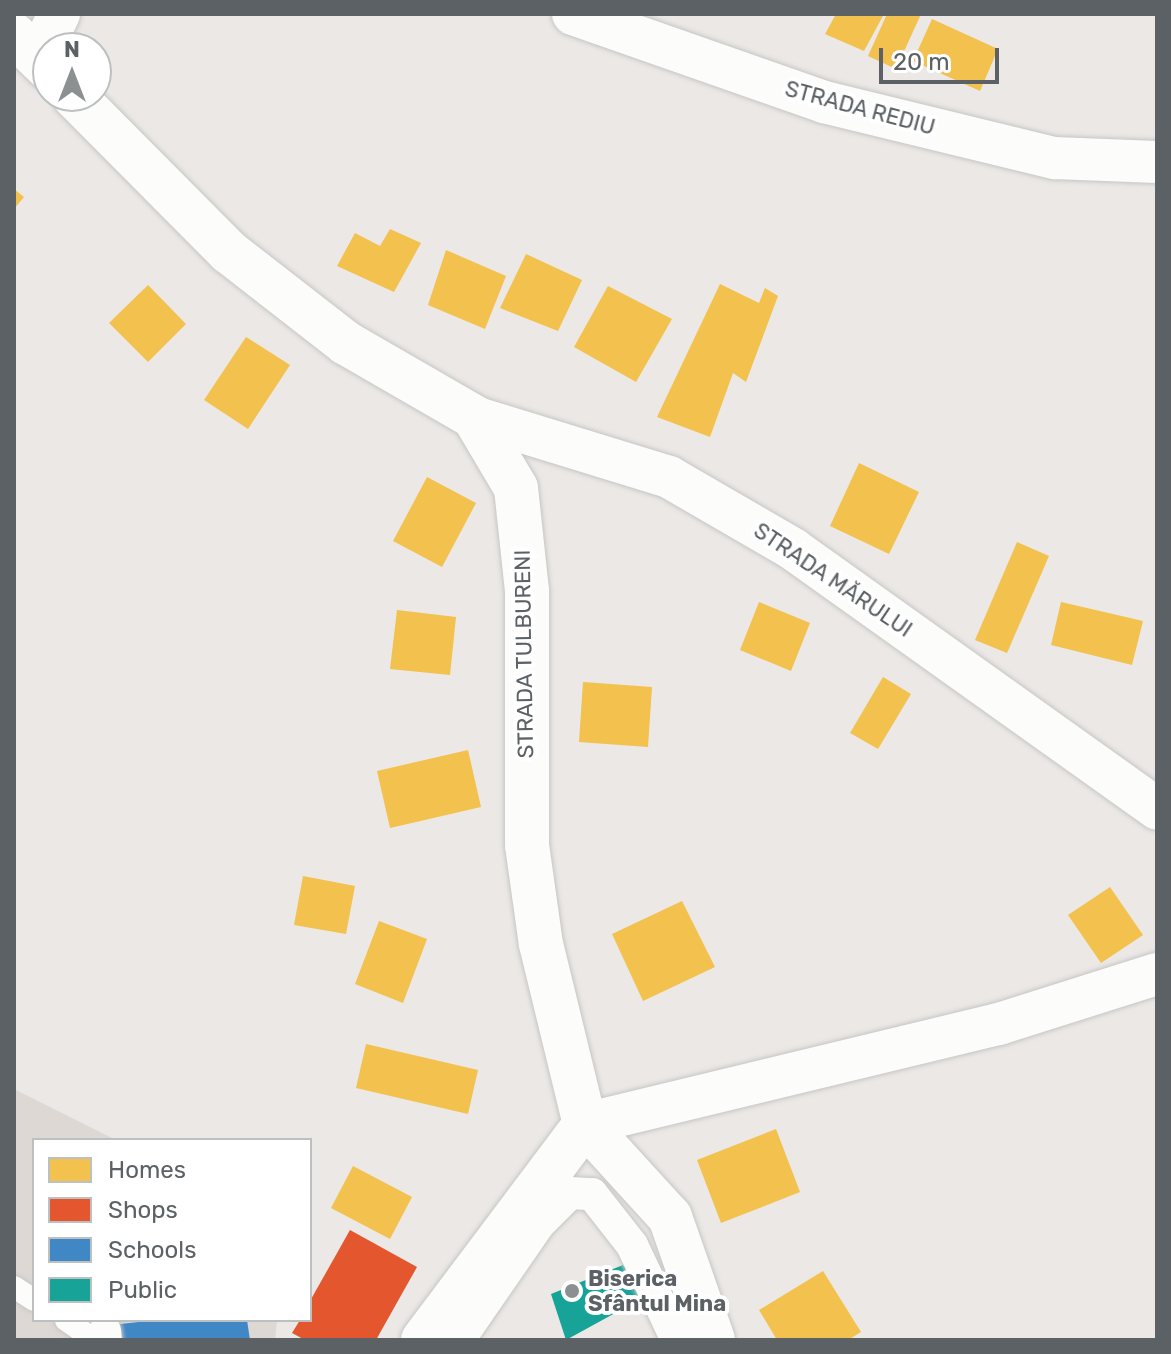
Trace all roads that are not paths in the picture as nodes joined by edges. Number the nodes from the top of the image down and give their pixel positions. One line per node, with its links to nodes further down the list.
1 (59, 14): 3 (street)
2 (573, 14): 5 (street, STRADA REDIU)
3 (47, 32)
4 (90, 112): 6 (street, STRADA TULBURENI)
5 (1157, 162)
6 (474, 417): 7 (street, STRADA MĂRULUI); 9 (street, STRADA TULBURENI)
7 (1157, 809)
8 (1157, 974): 9 (street)
9 (585, 1124): 14 (street); 17 (street, STRADA TULBURENI)
10 (14, 1287): 11 (lane)
11 (32, 1299)
12 (70, 1322): 13 (lane)
13 (102, 1337)
14 (423, 1340)
15 (459, 1340): 16 (street)
16 (677, 1340)
17 (713, 1340)

